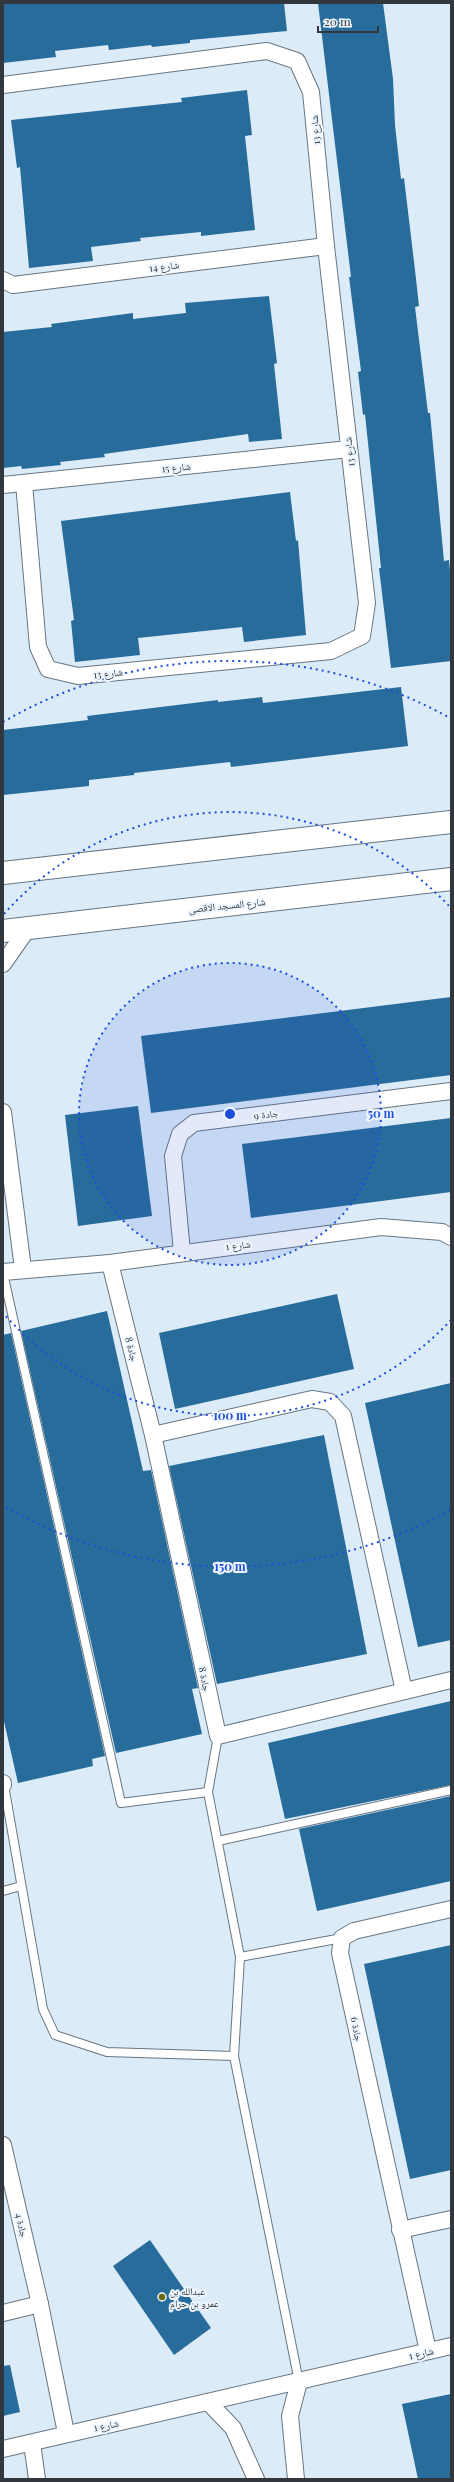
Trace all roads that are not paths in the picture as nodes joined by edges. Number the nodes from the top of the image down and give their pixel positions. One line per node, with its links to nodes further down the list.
1 (3, 86): 2 (street, شارع 13)
2 (326, 246): 3 (street, شارع 14); 4 (street, شارع 13)
3 (3, 280)
4 (349, 449): 5 (street, شارع 15); 5 (street, شارع 13)
5 (24, 482): 6 (street, شارع 15)
6 (3, 485)
7 (451, 822): 8 (main road)
8 (3, 873)
9 (451, 879): 10 (main road, شارع المسجد الاقصى)
10 (29, 928): 11 (main road, شارع المسجد الاقصى); 12 (street)
11 (3, 931)
12 (3, 964)
13 (451, 1091): 16 (street, جادة 9)
14 (3, 1112): 18 (street)
15 (451, 1237): 16 (street, شارع 1)
16 (182, 1252): 17 (street, شارع 1)
17 (110, 1264): 18 (street, شارع 1); 20 (street, جادة 8)
18 (23, 1269): 19 (street, شارع 1)
19 (3, 1273): 26 (lane)
20 (153, 1435): 22 (street); 23 (street, جادة 8)
21 (451, 1680): 22 (street)
22 (404, 1690): 23 (street)
23 (218, 1736): 26 (lane)
24 (3, 1784): 28 (lane)
25 (451, 1790): 27 (lane)
26 (208, 1792): 27 (lane)
27 (218, 1841): 32 (lane)
28 (22, 1886): 29 (lane); 33 (lane)
29 (3, 1891)
30 (451, 1909): 31 (street)
31 (342, 1938): 32 (lane); 36 (street, جادة 6)
32 (240, 1957): 33 (lane)
33 (234, 2056): 41 (lane)
34 (3, 2145): 37 (street, جادة 4)
35 (451, 2219): 36 (street)
36 (400, 2230): 40 (street, جادة 6)
37 (40, 2304): 38 (street); 43 (street, جادة 4)
38 (3, 2313)
39 (451, 2346): 40 (street, شارع 1)
40 (428, 2351): 41 (street, شارع 1)
41 (299, 2382): 42 (street, شارع 1); 48 (street)
42 (208, 2402): 43 (street, شارع 1); 47 (street)
43 (66, 2433): 44 (street, شارع 1)
44 (32, 2443): 45 (street, شارع 1); 46 (street)
45 (3, 2449)
46 (37, 2479)
47 (256, 2479)
48 (296, 2479)

